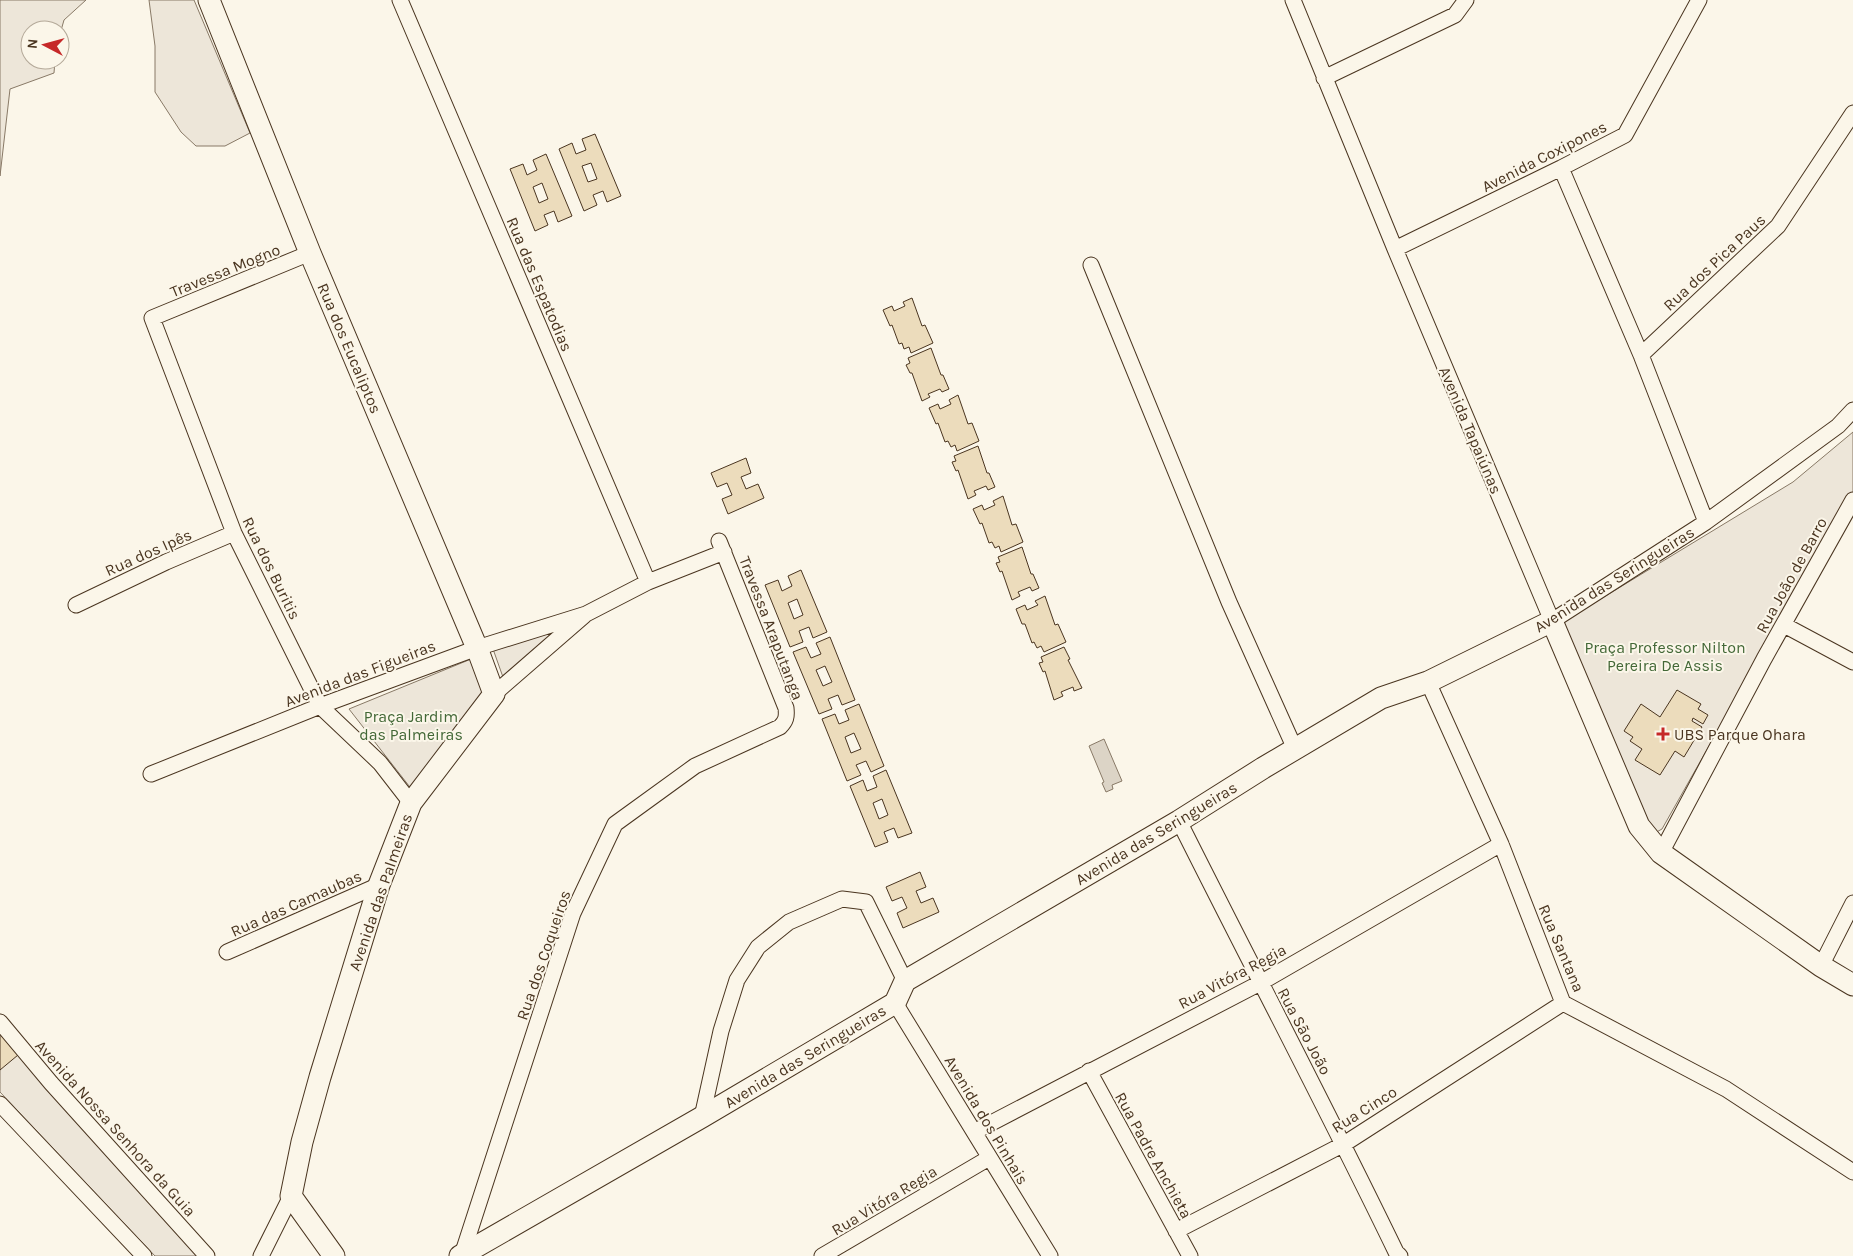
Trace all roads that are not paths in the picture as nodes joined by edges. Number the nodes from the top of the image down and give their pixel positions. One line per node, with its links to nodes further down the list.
1 (209, 0): 10 (street, Rua dos Eucaliptos)
2 (400, 0): 19 (street, Rua das Espatodias)
3 (1293, 0): 6 (street, Avenida Tapaiúnas)
4 (1466, 0): 6 (street)
5 (1699, 0): 8 (street, Avenida Coxipones)
6 (1324, 78): 9 (street, Avenida Tapaiúnas)
7 (1853, 113): 13 (street, Rua dos Pica Paus)
8 (1562, 168): 9 (street, Avenida Coxipones); 13 (street)
9 (1395, 249): 22 (street, Avenida Tapaiúnas)
10 (310, 254): 12 (street, Travessa Mogno); 24 (street, Rua dos Eucaliptos)
11 (1091, 265): 30 (street)
12 (152, 318): 17 (street, Rua dos Buritis)
13 (1640, 355): 16 (street)
14 (1853, 410): 16 (street, Avenida das Seringueiras)
15 (1853, 500): 23 (street, Rua João de Barro)
16 (1706, 522): 22 (street, Avenida das Seringueiras)
17 (234, 533): 20 (street, Rua dos Ipês); 28 (street, Rua dos Buritis)
18 (722, 546): 19 (street, Avenida das Palmeiras); 29 (street, Travessa Araputanga)
19 (648, 582): 21 (street, Avenida das Palmeiras)
20 (76, 605)
21 (586, 614): 24 (street, Avenida das Figueiras); 27 (street, Avenida das Palmeiras)
22 (1552, 621): 26 (street, Avenida das Seringueiras); 35 (street, Avenida Tapaiúnas)
23 (1784, 625): 25 (street); 35 (street, Rua João de Barro)
24 (477, 648): 27 (street, Rua dos Eucaliptos); 28 (street, Avenida das Figueiras)
25 (1853, 662)
26 (1428, 682): 30 (street, Avenida das Seringueiras); 34 (street, Rua Santana)
27 (494, 694): 32 (street, Avenida das Palmeiras)
28 (320, 706): 31 (street, Avenida das Figueiras); 32 (street, Rua dos Buritis)
29 (780, 727): 55 (street, Rua dos Coqueiros)
30 (1295, 749): 33 (street, Avenida das Seringueiras)
31 (151, 774)
32 (411, 803): 36 (street, Avenida das Palmeiras)
33 (1179, 821): 40 (street, Avenida das Seringueiras); 41 (street, Rua São João)
34 (1501, 844): 41 (street, Rua Vitóra Regia); 44 (street, Rua Santana)
35 (1661, 853): 39 (street, Avenida Tapaiúnas)
36 (379, 885): 38 (street, Rua das Camaubas); 53 (street, Avenida das Palmeiras)
37 (1853, 903): 39 (street)
38 (226, 952)
39 (1821, 966): 42 (street, Avenida Tapaiúnas)
40 (906, 981): 43 (street, Avenida das Seringueiras); 48 (street)
41 (1260, 983): 46 (street, Rua Vitóra Regia); 50 (street, Rua São João)
42 (1853, 986)
43 (895, 1003): 48 (street, Avenida das Seringueiras); 49 (street, Avenida dos Pinhais)
44 (1563, 1003): 50 (street, Rua Cinco); 52 (street, Rua Santana)
45 (0, 1022): 57 (street, Avenida Nossa Senhora da Guia)
46 (1088, 1071): 49 (street, Rua Vitóra Regia); 54 (street, Rua Padre Anchieta)
47 (0, 1104): 56 (street)
48 (702, 1117): 55 (street, Avenida das Seringueiras)
49 (974, 1132): 51 (street, Avenida dos Pinhais)
50 (1344, 1144): 54 (street, Rua Cinco); 63 (street, Rua São João)
51 (989, 1158): 60 (street, Rua Vitóra Regia); 61 (street, Avenida dos Pinhais)
52 (1853, 1172)
53 (291, 1196): 58 (street, Avenida das Palmeiras); 59 (street)
54 (1176, 1232): 62 (street, Rua Padre Anchieta)
55 (461, 1255)
56 (144, 1256)
57 (207, 1256)
58 (261, 1256)
59 (334, 1256)
60 (822, 1256)
61 (1050, 1256)
62 (1190, 1256)
63 (1400, 1256)

